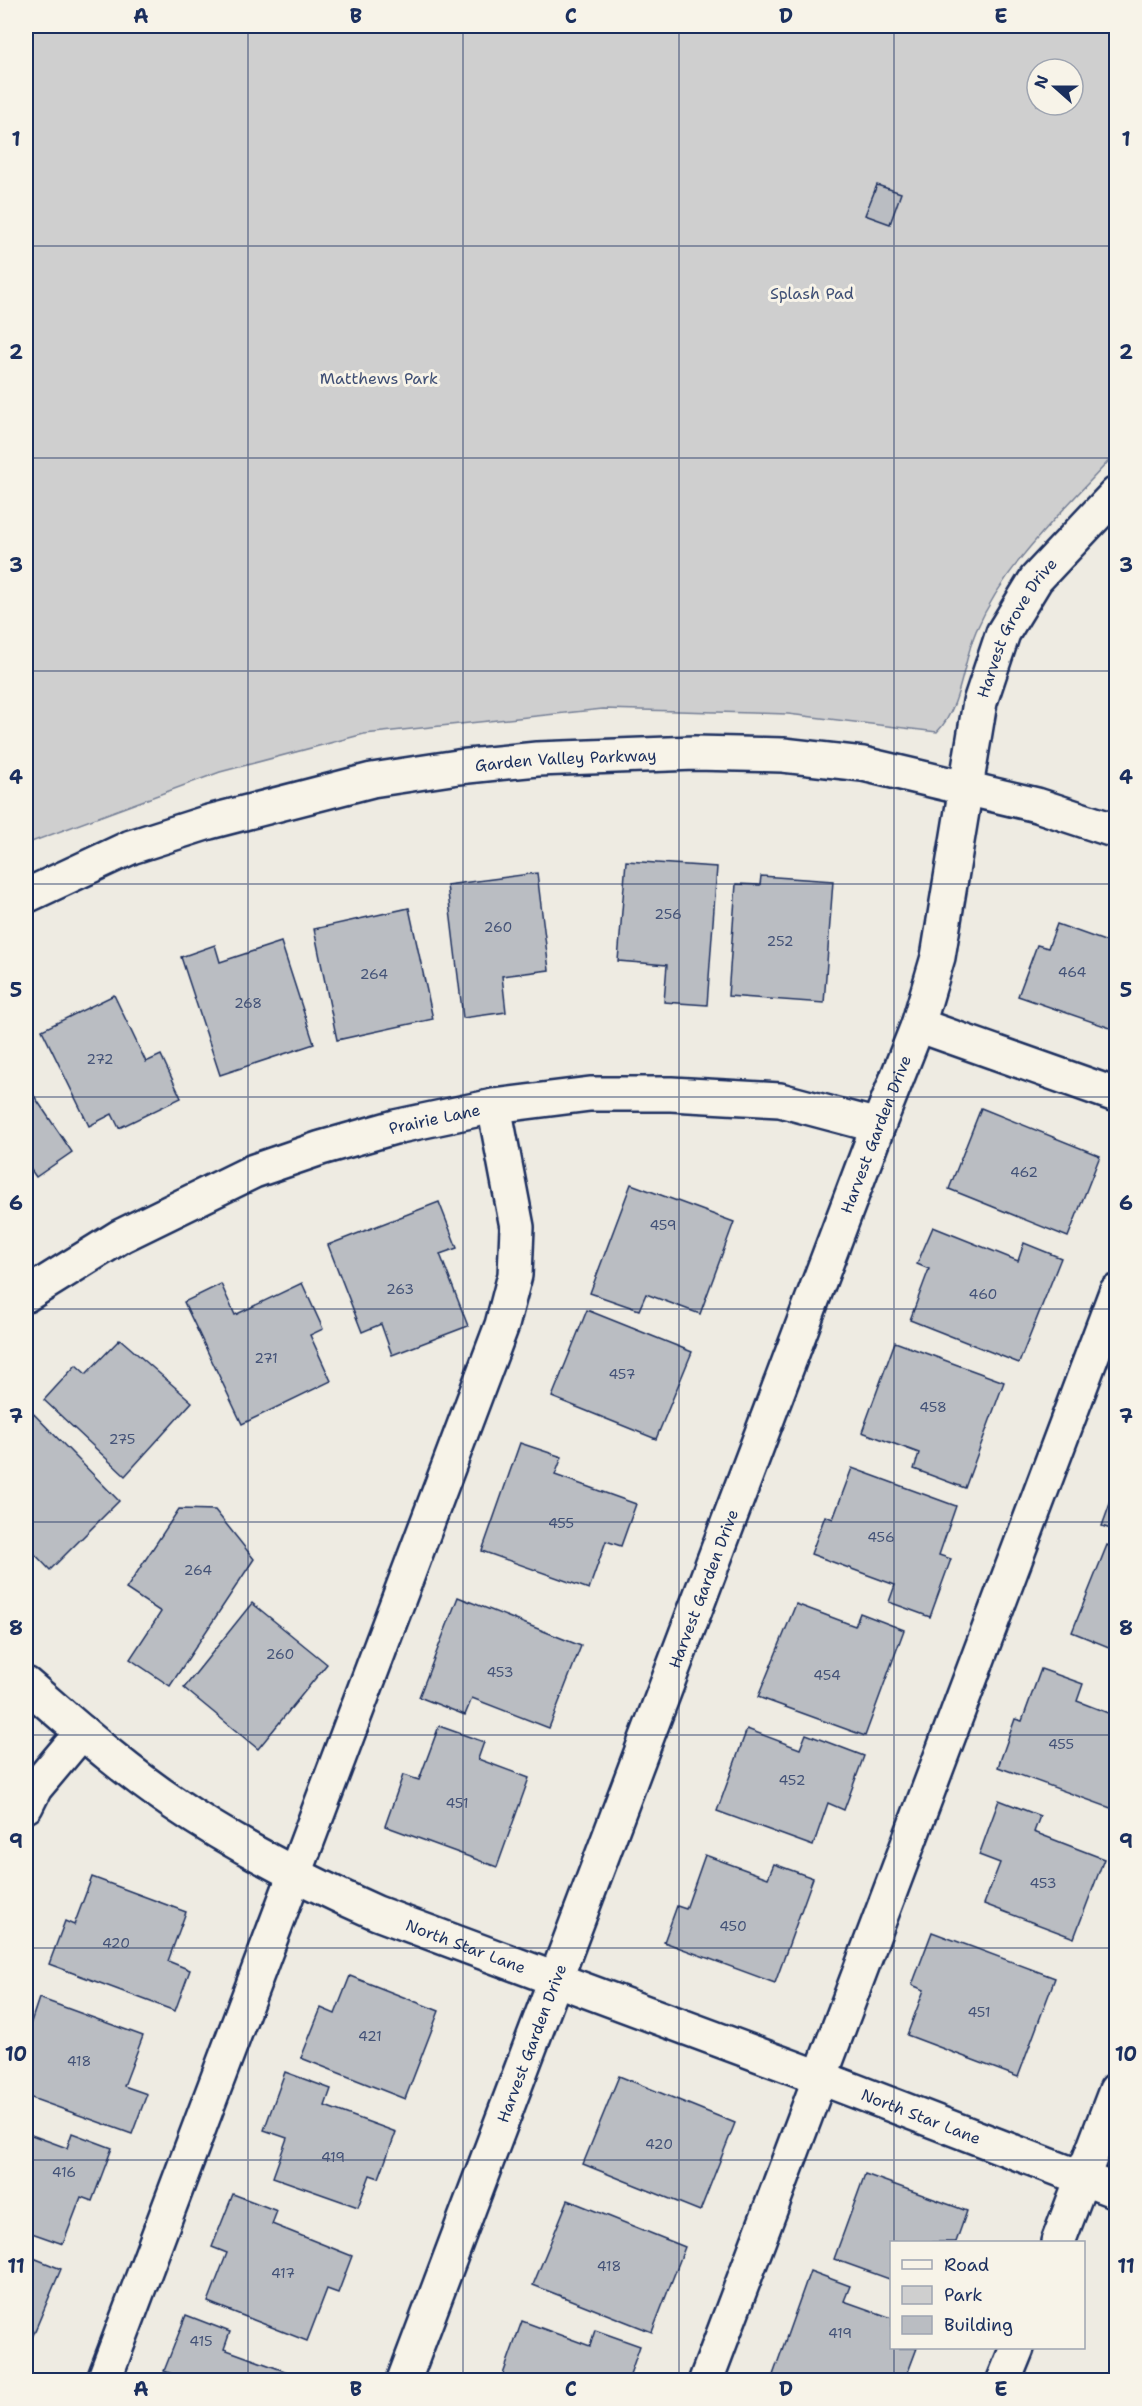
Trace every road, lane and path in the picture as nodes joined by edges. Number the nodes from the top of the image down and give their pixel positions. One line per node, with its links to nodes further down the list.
1 (1116, 494): 2 (street, Harvest Grove Drive)
2 (965, 787): 3 (street, Garden Valley Parkway); 4 (street, Garden Valley Parkway); 5 (street, Harvest Garden Drive)
3 (1116, 831)
4 (26, 896)
5 (918, 1025): 6 (street); 8 (street, Harvest Garden Drive)
6 (1116, 1095)
7 (494, 1106): 8 (street, Prairie Lane); 10 (street, Prairie Lane); 14 (street)
8 (878, 1126): 15 (street, Harvest Garden Drive)
9 (1116, 1292): 16 (street)
10 (26, 1295)
11 (26, 1684): 12 (street, North Star Lane)
12 (82, 1732): 13 (street); 14 (street, North Star Lane)
13 (26, 1806)
14 (295, 1875): 15 (street, North Star Lane); 22 (street)
15 (555, 1979): 16 (street, North Star Lane); 23 (street, Harvest Garden Drive)
16 (819, 2077): 18 (street, North Star Lane); 24 (street)
17 (1116, 2090): 18 (street)
18 (1083, 2179): 19 (street, North Star Lane); 20 (street)
19 (1116, 2191)
20 (1058, 2241)
21 (1017, 2349): 25 (street)
22 (104, 2380)
23 (404, 2380)
24 (706, 2380)
25 (1004, 2380)

